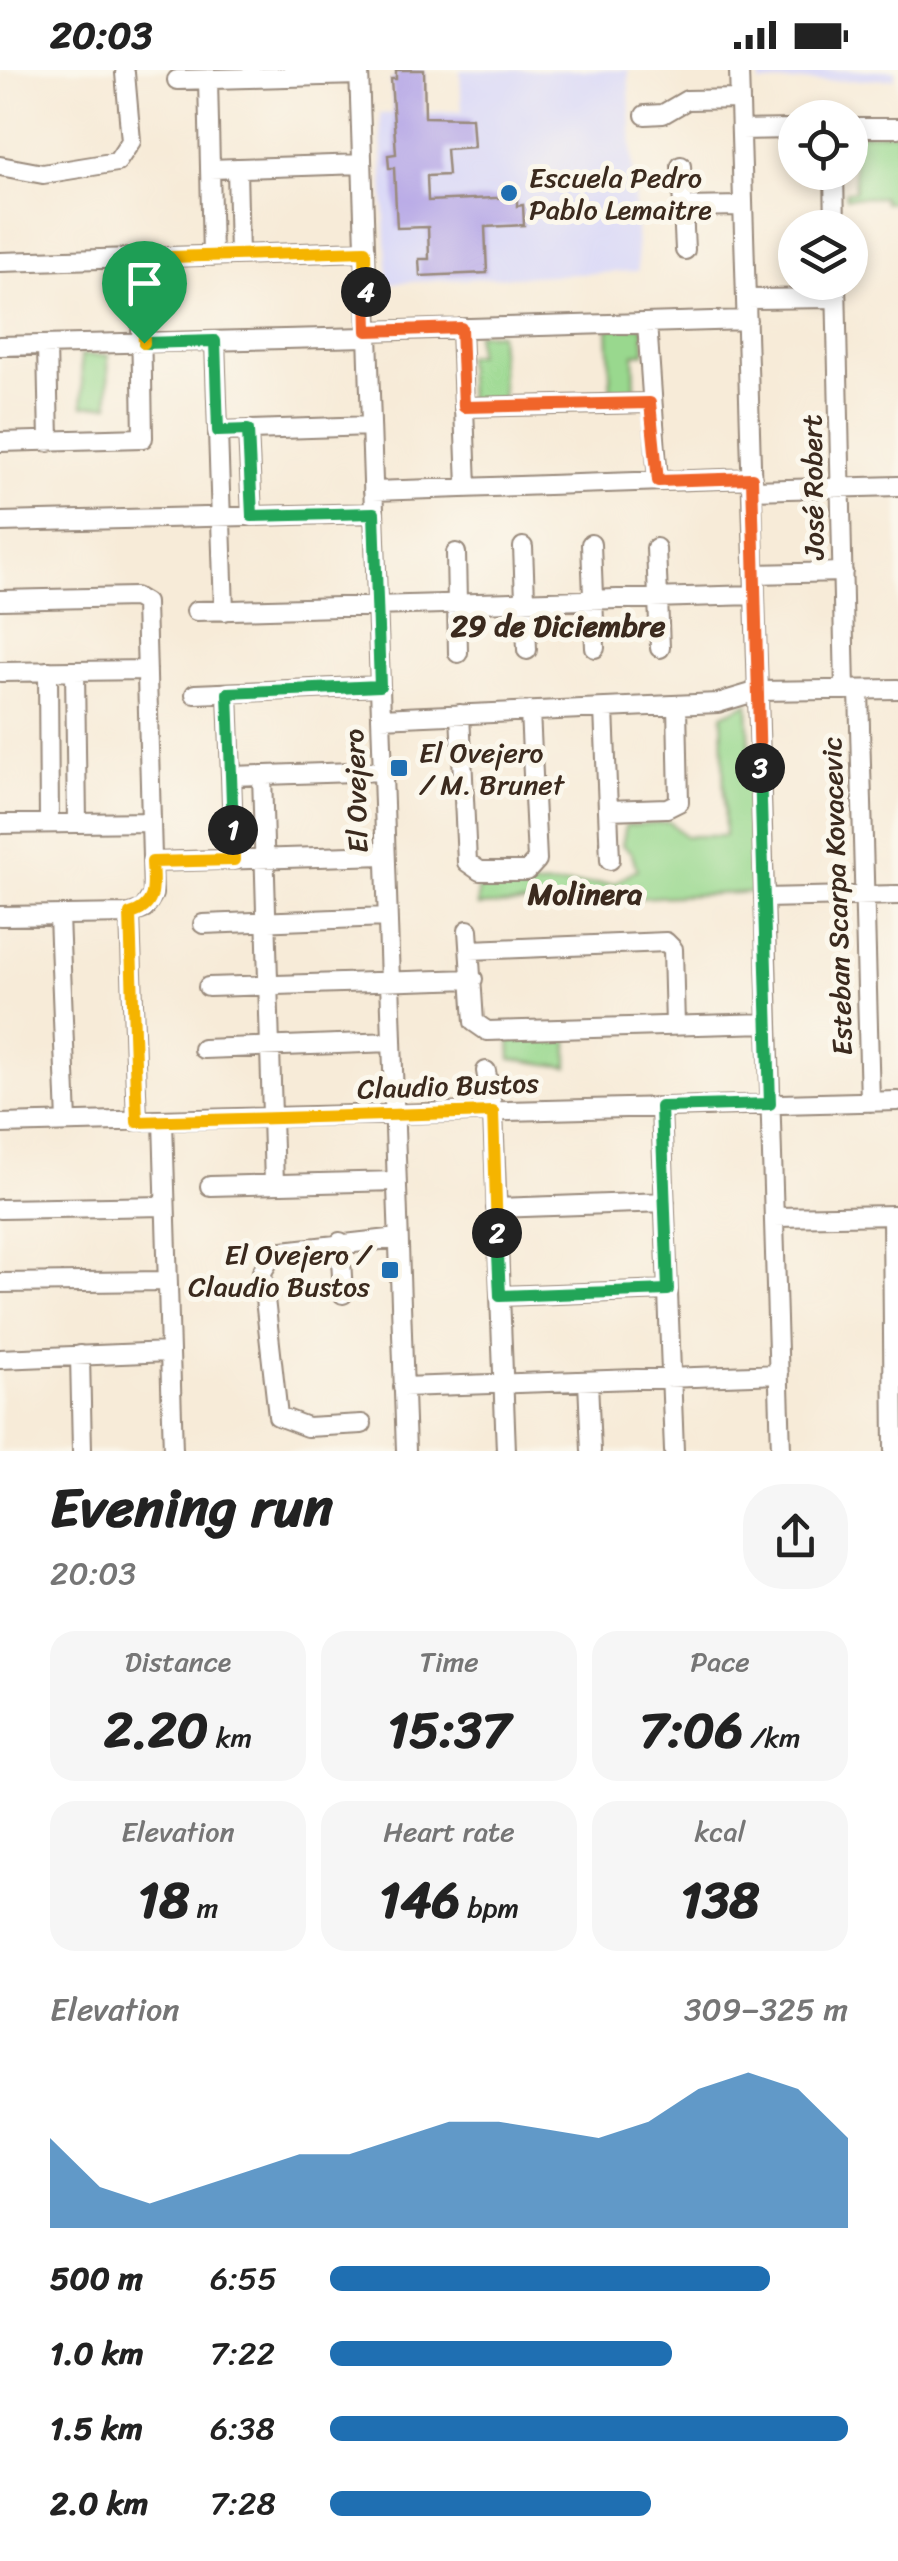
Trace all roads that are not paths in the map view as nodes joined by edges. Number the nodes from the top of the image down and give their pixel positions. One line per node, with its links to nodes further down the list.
1 (739, 70): 6 (street)
2 (359, 72): 4 (street); 12 (street, El Ovejero)
3 (125, 74): 13 (street)
4 (208, 79): 5 (street); 16 (street)
5 (177, 80)
6 (740, 99): 7 (street); 11 (street)
7 (646, 115)
8 (868, 128): 9 (street)
9 (898, 128)
10 (778, 129): 11 (street)
11 (741, 130): 17 (street)
12 (362, 164): 15 (street); 20 (street, El Ovejero)
13 (0, 166)
14 (681, 166): 18 (street)
15 (237, 168): 16 (street); 21 (street)
16 (210, 169): 22 (street)
17 (744, 206): 18 (street); 26 (street)
18 (683, 208): 19 (street)
19 (685, 250)
20 (365, 251): 21 (street); 31 (street, El Ovejero)
21 (239, 255): 22 (street)
22 (212, 256): 23 (street)
23 (140, 258): 24 (street); 33 (street)
24 (0, 262)
25 (778, 295): 26 (street)
26 (746, 298): 28 (street)
27 (836, 300): 46 (street, José Robert)
28 (747, 320): 29 (street); 44 (street)
29 (646, 323): 30 (street); 36 (street)
30 (461, 328): 31 (street); 37 (street)
31 (367, 334): 32 (street); 38 (street, El Ovejero)
32 (215, 341): 33 (street); 40 (street)
33 (144, 343): 34 (street); 42 (street)
34 (46, 345): 35 (street); 42 (street)
35 (0, 346)
36 (650, 403): 37 (street); 43 (street)
37 (464, 407): 47 (street)
38 (371, 426): 39 (street); 48 (street, El Ovejero)
39 (248, 430): 40 (street); 50 (street)
40 (218, 431): 51 (street)
41 (0, 442): 42 (street)
42 (49, 442)
43 (658, 481): 44 (street); 47 (street)
44 (752, 484): 46 (street); 58 (street)
45 (898, 486): 46 (street)
46 (840, 487): 57 (street, José Robert)
47 (467, 488): 48 (street)
48 (374, 490): 49 (street, El Ovejero)
49 (374, 513): 50 (street); 65 (street, El Ovejero)
50 (252, 516): 51 (street)
51 (221, 517): 52 (street); 67 (street)
52 (0, 522)
53 (592, 544): 62 (street)
54 (522, 546): 63 (street)
55 (656, 548): 60 (street)
56 (456, 552): 64 (street)
57 (842, 572): 58 (street); 79 (street, José Robert)
58 (754, 574): 59 (street)
59 (755, 595): 60 (street); 78 (street)
60 (658, 598): 62 (street); 69 (street)
61 (0, 600): 72 (street)
62 (594, 600): 63 (street); 68 (street)
63 (525, 603): 64 (street); 70 (street)
64 (457, 605): 65 (street); 71 (street)
65 (377, 608): 67 (street); 76 (street, El Ovejero)
66 (196, 611): 67 (street)
67 (224, 611)
68 (595, 648)
69 (660, 648)
70 (527, 650)
71 (458, 653)
72 (147, 670): 74 (street); 91 (street)
73 (48, 671): 74 (street); 75 (street); 92 (street)
74 (75, 671): 93 (street)
75 (0, 672)
76 (380, 686): 80 (street); 86 (street, El Ovejero)
77 (898, 689): 79 (street)
78 (758, 690): 79 (street); 82 (street); 102 (street)
79 (852, 690): 101 (street, Esteban Scarpa Kovacevic)
80 (228, 693): 81 (street); 89 (street)
81 (195, 694)
82 (677, 706): 83 (street); 90 (street)
83 (604, 709): 84 (street); 90 (street)
84 (530, 712): 85 (street); 85 (street)
85 (460, 714): 86 (street)
86 (381, 718): 87 (street, El Ovejero)
87 (383, 771): 88 (street); 95 (street, El Ovejero)
88 (262, 775): 89 (street); 96 (street)
89 (232, 776): 97 (street)
90 (608, 810): 98 (street)
91 (151, 822): 93 (street); 99 (street)
92 (49, 823): 93 (street); 94 (street)
93 (77, 823)
94 (0, 824)
95 (386, 856): 96 (street); 106 (street, El Ovejero)
96 (265, 859): 97 (street); 107 (street)
97 (234, 860): 99 (street)
98 (610, 860)
99 (152, 862): 103 (street)
100 (898, 895): 101 (street)
101 (865, 896): 102 (street); 119 (street, Esteban Scarpa Kovacevic)
102 (764, 898): 113 (street)
103 (139, 910): 105 (street); 128 (street)
104 (0, 916): 105 (street)
105 (59, 916): 127 (street)
106 (387, 917): 107 (street); 110 (street, El Ovejero)
107 (266, 922): 108 (street); 111 (street)
108 (203, 924)
109 (473, 979): 110 (street); 114 (street); 114 (street)
110 (390, 981): 111 (street); 115 (street, El Ovejero)
111 (268, 985): 112 (street); 116 (street)
112 (208, 987)
113 (768, 1023): 114 (street); 121 (street)
114 (674, 1026)
115 (392, 1042): 116 (street); 124 (street, El Ovejero)
116 (270, 1047): 117 (street); 125 (street)
117 (203, 1049)
118 (486, 1071): 123 (street)
119 (870, 1102): 120 (street, Claudio Bustos); 121 (street, Claudio Bustos)
120 (898, 1102)
121 (770, 1104): 122 (street, Claudio Bustos); 138 (street)
122 (661, 1107): 123 (street, Claudio Bustos); 133 (street)
123 (493, 1112): 124 (street, Claudio Bustos); 135 (street)
124 (394, 1116): 125 (street, Claudio Bustos); 130 (street, El Ovejero)
125 (272, 1117): 126 (street, Claudio Bustos); 131 (street)
126 (163, 1121): 128 (street, Claudio Bustos); 134 (street)
127 (67, 1122): 128 (street, Claudio Bustos); 129 (street, Claudio Bustos)
128 (137, 1122)
129 (0, 1124)
130 (396, 1181): 131 (street); 139 (street, El Ovejero)
131 (274, 1184): 132 (street)
132 (210, 1186)
133 (665, 1202): 135 (street); 143 (street)
134 (164, 1206): 136 (street); 141 (street)
135 (496, 1208): 145 (street)
136 (0, 1209)
137 (895, 1215): 138 (street); 162 (street)
138 (774, 1218): 149 (street)
139 (398, 1238): 140 (street); 153 (street, El Ovejero)
140 (340, 1242): 144 (street); 154 (street)
141 (166, 1281): 142 (street); 146 (street)
142 (0, 1283)
143 (668, 1290): 145 (street); 150 (street)
144 (343, 1294)
145 (500, 1296): 152 (street)
146 (169, 1352): 147 (street); 156 (street)
147 (80, 1355): 148 (street); 155 (street)
148 (0, 1359)
149 (778, 1374): 150 (street); 161 (street)
150 (671, 1378): 151 (street); 160 (street)
151 (588, 1381): 152 (street); 159 (street)
152 (503, 1384): 153 (street); 158 (street)
153 (404, 1388): 157 (street, El Ovejero)
154 (362, 1424)
155 (82, 1451)
156 (173, 1451)
157 (406, 1451)
158 (506, 1451)
159 (590, 1451)
160 (674, 1451)
161 (781, 1451)
162 (894, 1451)

